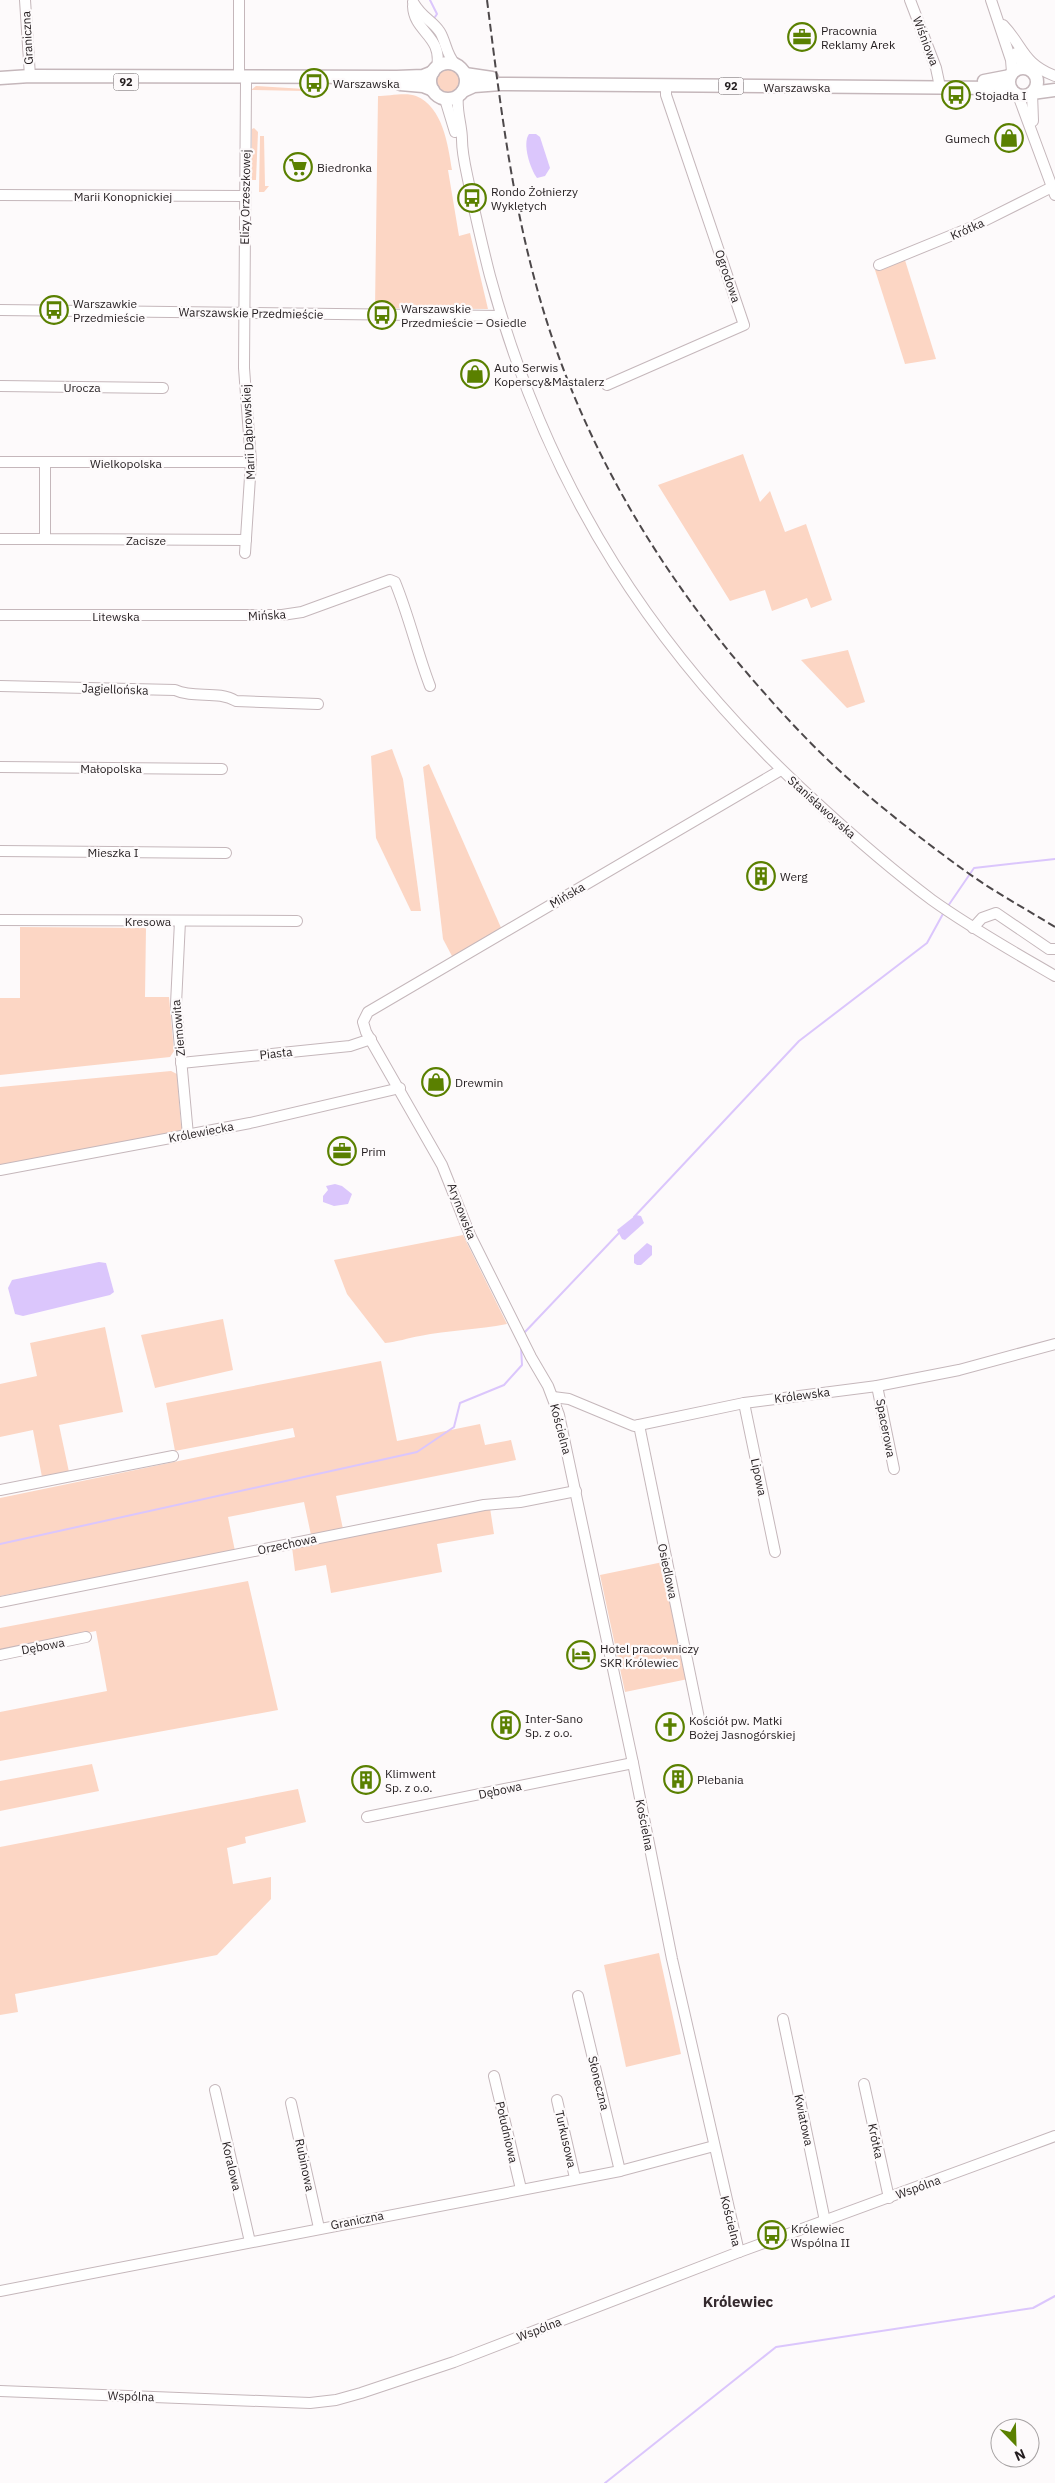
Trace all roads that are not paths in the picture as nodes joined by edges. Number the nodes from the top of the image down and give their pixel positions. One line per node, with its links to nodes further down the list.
1 (25, 0): 13 (street, Graniczna)
2 (239, 0): 17 (street, Elizy Orzeszkowej)
3 (910, 0): 18 (street, Wiśniowa)
4 (991, 0): 6 (street)
5 (413, 1): 8 (street); 10 (street)
6 (996, 14): 7 (street); 12 (street)
7 (1003, 25): 9 (street); 14 (street)
8 (455, 64): 10 (main road, 92); 11 (main road)
9 (1026, 69): 12 (main road, 92); 16 (main road)
10 (435, 70): 17 (main road, 92); 21 (main road)
11 (465, 74): 18 (main road, Warszawska / 92); 25 (main road)
12 (1011, 74): 18 (main road, Warszawska / 92); 23 (main road)
13 (30, 76): 15 (main road, 92); 17 (main road, 92)
14 (1055, 76)
15 (1, 78): 17 (main road, 92)
16 (1036, 78): 19 (main road); 24 (main road)
17 (246, 80): 21 (main road, 92); 29 (street, Elizy Orzeszkowej)
18 (939, 82)
19 (1055, 82)
20 (666, 86): 23 (main road, Warszawska / 92); 25 (main road, Warszawska / 92); 34 (street, Ogrodowa)
21 (433, 90): 25 (main road, 92)
22 (1055, 90): 24 (main road, 92)
23 (1015, 93): 24 (main road, 92); 26 (street)
24 (1032, 93): 26 (street)
25 (456, 95): 33 (street, Stanisławowska)
26 (1036, 139): 27 (street)
27 (1054, 191): 30 (street, Krótka)
28 (0, 195): 29 (street, Marii Konopnickiej)
29 (245, 196): 32 (street, Elizy Orzeszkowej)
30 (879, 264)
31 (0, 310): 32 (street, Warszawskie Przedmieście)
32 (244, 312): 33 (street, Warszawskie Przedmieście); 39 (street, Marii Dąbrowskiej)
33 (501, 316): 51 (street, Stanisławowska)
34 (607, 385)
35 (0, 386): 36 (street, Urocza)
36 (164, 388)
37 (0, 462): 38 (street, Wielkopolska)
38 (45, 462): 39 (street, Wielkopolska); 41 (street)
39 (252, 462): 42 (street, Marii Dąbrowskiej)
40 (0, 539): 41 (street, Zacisze)
41 (45, 539): 42 (street, Zacisze)
42 (246, 540): 43 (street, Marii Dąbrowskiej)
43 (245, 553)
44 (0, 615): 45 (street, Litewska)
45 (232, 616): 47 (street, Mińska)
46 (0, 686): 48 (street, Jagiellońska)
47 (430, 686)
48 (318, 704)
49 (0, 767): 50 (street, Małopolska)
50 (222, 769)
51 (781, 770): 57 (street, Stanisławowska); 60 (street, Mińska)
52 (0, 851): 53 (street, Mieszka I)
53 (226, 853)
54 (0, 920): 55 (street, Kresowa)
55 (180, 921): 56 (street, Kresowa); 62 (street, Ziemowita)
56 (297, 922)
57 (973, 928): 58 (street); 59 (street, Stanisławowska)
58 (1055, 949)
59 (1055, 976)
60 (365, 1029): 61 (street, Arynowska)
61 (371, 1039): 62 (street, Piasta); 63 (street, Arynowska)
62 (181, 1063): 64 (street, Ziemowita)
63 (400, 1088): 64 (street, Królewiecka); 68 (street, Arynowska)
64 (188, 1135): 65 (street, Królewiecka)
65 (0, 1170)
66 (1055, 1344): 67 (street, Królewska)
67 (877, 1386): 69 (street, Królewska); 72 (street, Spacerowa)
68 (553, 1397): 70 (street, Królewska); 74 (street, Kościelna)
69 (744, 1403): 70 (street, Królewska); 75 (street, Lipowa)
70 (638, 1425): 79 (street, Osiedlowa)
71 (173, 1456): 73 (street)
72 (894, 1469)
73 (0, 1490)
74 (576, 1491): 76 (street, Orzechowa); 80 (street, Kościelna)
75 (775, 1552)
76 (0, 1602)
77 (86, 1637): 78 (street, Dębowa)
78 (0, 1655)
79 (699, 1718)
80 (633, 1763): 81 (street, Dębowa); 90 (street, Kościelna)
81 (367, 1817)
82 (578, 1996): 91 (street, Słoneczna)
83 (783, 2019): 95 (street, Kwiatowa)
84 (494, 2076): 93 (street, Południowa)
85 (864, 2084): 94 (street, Krótka)
86 (215, 2090): 97 (street, Koralowa)
87 (557, 2100): 92 (street, Turkusowa)
88 (291, 2103): 96 (street, Rubinowa)
89 (1055, 2136): 94 (street, Wspólna)
90 (714, 2146): 91 (street, Graniczna); 98 (street, Kościelna)
91 (620, 2171): 92 (street, Graniczna)
92 (575, 2178): 93 (street, Graniczna)
93 (521, 2189): 96 (street, Graniczna)
94 (889, 2198): 95 (street, Wspólna)
95 (825, 2221): 98 (street, Wspólna)
96 (319, 2228): 97 (street, Graniczna)
97 (250, 2242): 99 (street, Graniczna)
98 (739, 2252): 100 (street, Wspólna)
99 (0, 2291)
100 (0, 2391)

